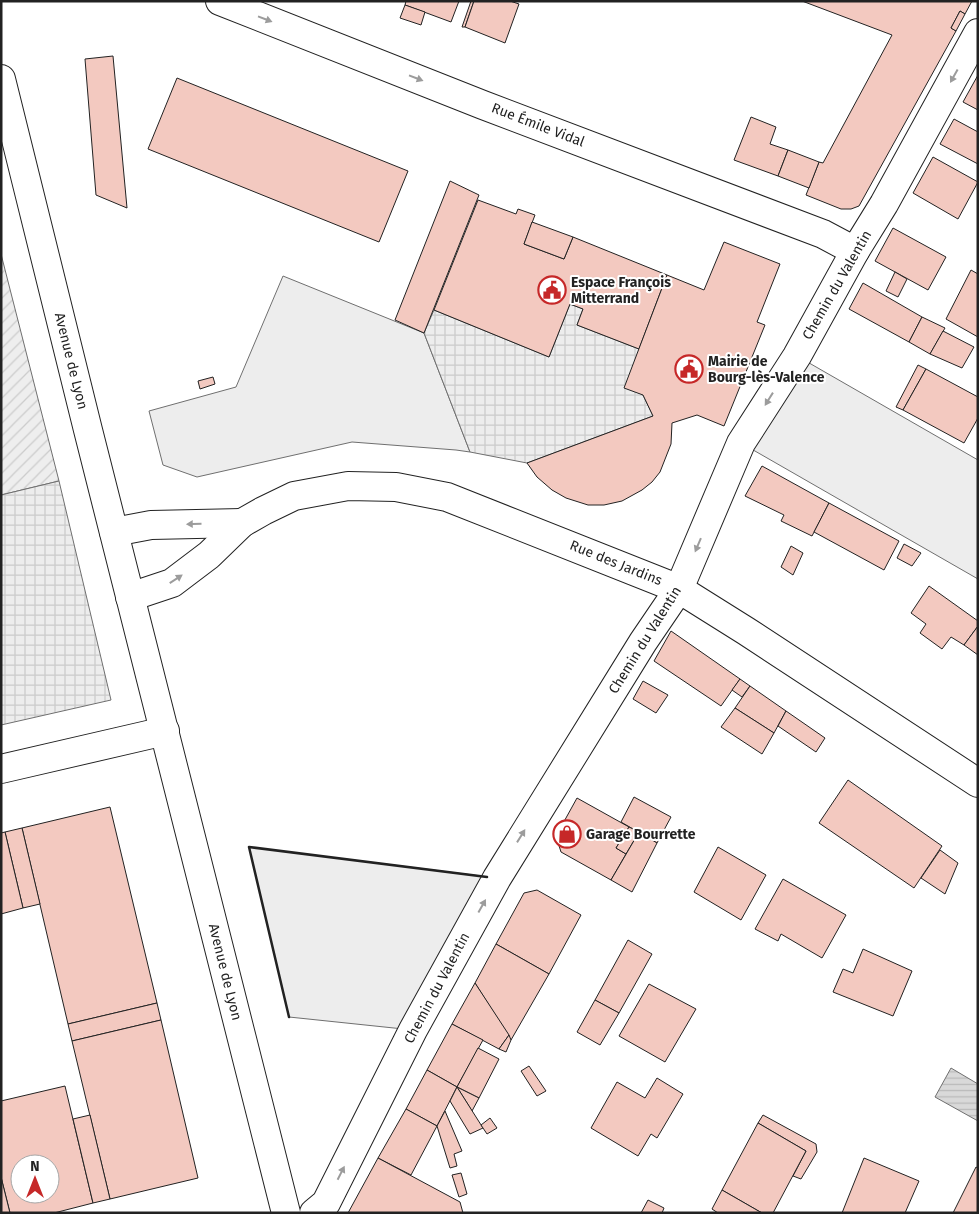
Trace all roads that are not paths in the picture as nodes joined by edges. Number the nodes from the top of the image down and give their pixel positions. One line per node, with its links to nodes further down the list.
1 (220, 1): 4 (street, Rue Émile Vidal, one-way to 4)
2 (978, 34): 4 (street, Chemin du Valentin, one-way to 4)
3 (3, 92): 6 (street, Avenue de Lyon)
4 (855, 251): 7 (street, Chemin du Valentin, one-way to 7)
5 (242, 523): 6 (street, Rue des Jardins, one-way to 6); 7 (street, Rue des Jardins); 8 (street, Rue des Jardins, one-way to 5)
6 (114, 532): 8 (street, Avenue de Lyon)
7 (679, 589): 11 (street, Rue des Jardins); 13 (street, Chemin du Valentin, one-way to 7)
8 (130, 598): 9 (street, Avenue de Lyon)
9 (165, 731): 10 (street); 12 (street, Avenue de Lyon)
10 (1, 769)
11 (978, 783)
12 (282, 1212)
13 (314, 1213)

